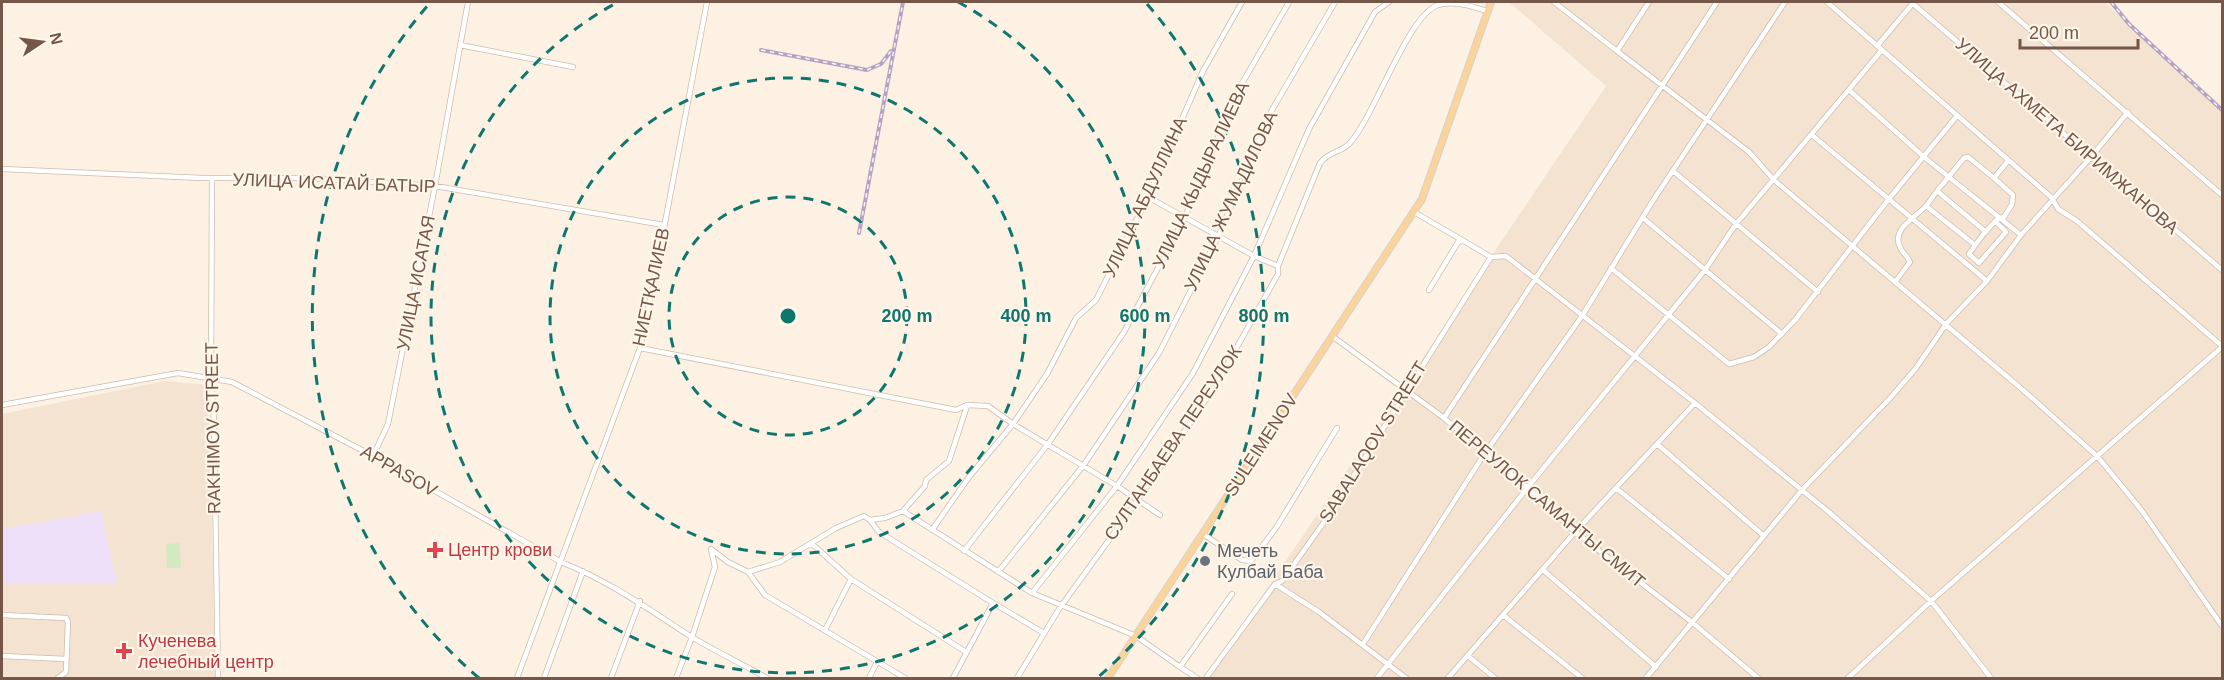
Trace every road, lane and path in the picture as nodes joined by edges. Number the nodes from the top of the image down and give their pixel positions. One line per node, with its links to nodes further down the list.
1 (468, 2): 16 (street, УЛИЦА ИСАТАЯ)
2 (707, 2): 48 (street, НИЕТҚАЛИЕВ)
3 (1242, 2): 38 (street, УЛИЦА АБДУЛЛИНА)
4 (1289, 2): 43 (street, УЛИЦА КЫДЫРАЛИЕВА)
5 (1335, 2): 50 (street, УЛИЦА ЖУМАДИЛОВА)
6 (1389, 2): 56 (street)
7 (1491, 2): 15 (main road, SULEIMENOV)
8 (1554, 2): 18 (street)
9 (1649, 2): 18 (street)
10 (1717, 2): 20 (street)
11 (1785, 2): 24 (street)
12 (1827, 2): 17 (street)
13 (1913, 2): 17 (street); 27 (street, УЛИЦА АХМЕТА БИРИМЖАНОВА)
14 (1998, 2): 22 (street)
15 (1488, 11): 42 (main road, SULEIMENOV); 59 (street, СУЛТАНБАЕВА ПЕРЕУЛОК)
16 (460, 45): 19 (street); 35 (street, УЛИЦА ИСАТАЯ)
17 (1879, 48): 21 (street); 23 (street)
18 (1617, 51): 20 (street)
19 (573, 67)
20 (1662, 86): 24 (street); 63 (street)
21 (1850, 90): 25 (street); 26 (street)
22 (2128, 112): 27 (street); 37 (street)
23 (1956, 117): 26 (street); 28 (street)
24 (1708, 119): 30 (street); 34 (street)
25 (1812, 135): 34 (street); 40 (street)
26 (1924, 157): 31 (street); 40 (street)
27 (2091, 157): 39 (street); 62 (street, УЛИЦА АХМЕТА БИРИМЖАНОВА)
28 (2008, 161): 33 (street); 39 (street)
29 (2, 169): 32 (street, УЛИЦА ИСАТАЙ БАТЫР)
30 (1673, 171): 44 (street); 47 (street)
31 (1948, 176): 33 (street); 36 (street); 46 (street)
32 (212, 178): 35 (street, УЛИЦА ИСАТАЙ БАТЫР); 76 (street, RAKHIMOV STREET)
33 (1994, 178): 46 (street)
34 (1774, 180): 47 (street); 54 (street)
35 (435, 186): 48 (street, УЛИЦА ИСАТАЙ БАТЫР); 87 (street, УЛИЦА ИСАТАЯ)
36 (1937, 191): 41 (street); 49 (street)
37 (2223, 195)
38 (1148, 196): 43 (street); 82 (street, УЛИЦА АБДУЛЛИНА)
39 (2052, 198): 51 (street); 73 (street)
40 (1888, 200): 45 (street); 54 (street)
41 (1926, 206): 45 (street); 53 (street)
42 (1414, 212): 52 (street); 72 (main road, SULEIMENOV)
43 (1185, 217): 50 (street); 84 (street, УЛИЦА КЫДЫРАЛИЕВА)
44 (1642, 218): 60 (street); 61 (street)
45 (1912, 218): 58 (street); 65 (street)
46 (1998, 219): 49 (street); 51 (street); 55 (street)
47 (1736, 224): 61 (street); 67 (street)
48 (664, 225): 74 (street, НИЕТҚАЛИЕВ)
49 (1986, 232): 53 (street)
50 (1219, 235): 56 (street); 89 (street, УЛИЦА ЖУМАДИЛОВА)
51 (2021, 236): 64 (street)
52 (1460, 239): 57 (street); 66 (street)
53 (1975, 245): 55 (street)
54 (1852, 248): 65 (street); 67 (street)
55 (1969, 254): 58 (street)
56 (1254, 256): 59 (street); 90 (street)
57 (1491, 257): 63 (street); 77 (street, SABALAQOV STREET)
58 (1963, 261): 64 (street)
59 (1278, 266): 94 (street, СУЛТАНБАЕВА ПЕРЕУЛОК)
60 (1611, 268): 68 (street); 69 (street)
61 (1705, 270): 68 (street); 71 (street)
62 (2223, 270)
63 (1536, 279): 69 (street); 81 (street)
64 (1987, 281): 70 (street)
65 (1895, 282): 70 (street)
66 (1429, 290)
67 (1818, 291): 71 (street)
68 (1668, 314): 71 (street); 75 (street)
69 (1582, 316): 75 (street); 86 (street)
70 (1946, 324): 88 (street); 93 (street)
71 (1782, 334)
72 (1332, 336): 77 (street, ПЕРЕУЛОК САМАНТЫ СМИТ); 100 (main road, SULEIMENOV)
73 (2222, 347): 88 (street)
74 (640, 348): 80 (street); 104 (street, НИЕТҚАЛИЕВ)
75 (1635, 357): 78 (street); 91 (street)
76 (211, 377): 79 (street, APPASOV); 87 (street, APPASOV); 138 (street, RAKHIMOV STREET)
77 (1406, 390): 81 (street, ПЕРЕУЛОК САМАНТЫ СМИТ); 113 (street, SABALAQOV STREET)
78 (1695, 403): 85 (street); 93 (street)
79 (2, 405)
80 (967, 405): 82 (street); 95 (street)
81 (1444, 418): 86 (street, ПЕРЕУЛОК САМАНТЫ СМИТ)
82 (1013, 424): 84 (street); 98 (street, УЛИЦА АБДУЛЛИНА)
83 (1337, 428): 100 (street)
84 (1048, 444): 89 (street); 103 (street, УЛИЦА КЫДЫРАЛИЕВА)
85 (1657, 444): 92 (street); 101 (street)
86 (1485, 453): 91 (street, ПЕРЕУЛОК САМАНТЫ СМИТ); 128 (street)
87 (373, 456): 104 (street, APPASOV)
88 (2098, 457): 117 (street); 123 (street)
89 (1083, 466): 90 (street); 110 (street, УЛИЦА ЖУМАДИЛОВА)
90 (1117, 486): 94 (street); 114 (street)
91 (1528, 488): 99 (street, ПЕРЕУЛОК САМАНТЫ СМИТ); 134 (street)
92 (1616, 488): 99 (street); 112 (street)
93 (1802, 490): 101 (street); 117 (street)
94 (1138, 500): 96 (street); 119 (street, СУЛТАНБАЕВА ПЕРЕУЛОК)
95 (903, 511): 97 (street); 98 (street)
96 (1160, 515)
97 (870, 520): 102 (street); 118 (street)
98 (932, 530): 103 (street)
99 (1575, 532): 107 (street); 122 (street, ПЕРЕУЛОК САМАНТЫ СМИТ)
100 (1203, 534): 126 (main road, SULEIMENOV)
101 (1764, 536): 112 (street)
102 (812, 544): 109 (street); 111 (street)
103 (964, 551): 110 (street)
104 (561, 562): 108 (street, APPASOV); 139 (street, НИЕТҚАЛИЕВ)
105 (728, 562): 106 (street); 106 (street); 109 (street)
106 (715, 567): 127 (street)
107 (1543, 570): 121 (street); 136 (street)
108 (583, 571): 116 (street, APPASOV); 140 (street)
109 (748, 572): 124 (street)
110 (998, 572): 114 (street)
111 (851, 579): 124 (street); 129 (street)
112 (1729, 579): 122 (street)
113 (1275, 584): 128 (street); 150 (street, SABALAQOV STREET)
114 (1032, 593): 119 (street)
115 (1232, 594): 135 (street)
116 (640, 601): 127 (street, APPASOV); 141 (street)
117 (1931, 601): 158 (street); 159 (street)
118 (993, 603): 125 (street); 129 (street)
119 (1061, 606): 125 (street, СУЛТАНБАЕВА ПЕРЕУЛОК); 126 (street)
120 (2, 615): 132 (street)
121 (1503, 615): 131 (street); 155 (street)
122 (1693, 624): 136 (street); 157 (street, ПЕРЕУЛОК САМАНТЫ СМИТ)
123 (2223, 626)
124 (825, 630): 133 (street)
125 (1044, 633): 147 (street, СУЛТАНБАЕВА ПЕРЕУЛОК)
126 (1136, 636): 135 (street); 148 (main road, SULEIMENOV)
127 (692, 637): 142 (street); 143 (street, APPASOV)
128 (1363, 644): 134 (street)
129 (966, 652): 146 (street)
130 (2, 656): 132 (street)
131 (1468, 656): 153 (street); 154 (street)
132 (66, 659): 137 (street)
133 (877, 662): 144 (street); 145 (street)
134 (1388, 664): 151 (street); 152 (street)
135 (1180, 667): 149 (street)
136 (1656, 667): 156 (street)
137 (58, 678)
138 (218, 678)
139 (517, 678)
140 (544, 678)
141 (611, 678)
142 (676, 678)
143 (767, 678)
144 (869, 678)
145 (904, 678)
146 (953, 678)
147 (1017, 678)
148 (1108, 678)
149 (1197, 678)
150 (1206, 678)
151 (1377, 678)
152 (1406, 678)
153 (1448, 678)
154 (1495, 678)
155 (1582, 678)
156 (1646, 678)
157 (1758, 678)
158 (1848, 678)
159 (1991, 678)

